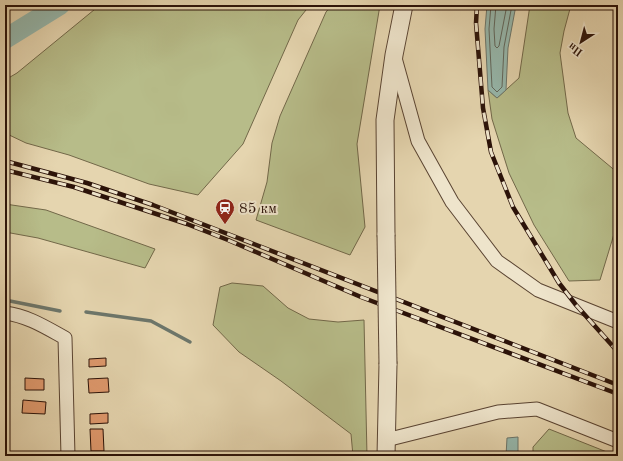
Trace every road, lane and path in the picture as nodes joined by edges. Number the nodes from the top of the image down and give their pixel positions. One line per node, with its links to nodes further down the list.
1 (404, 5): 2 (street)
2 (394, 55): 4 (street); 6 (street, bridge)
3 (5, 313): 7 (street)
4 (618, 322)
5 (618, 441): 6 (street)
6 (386, 448)
7 (68, 456)

